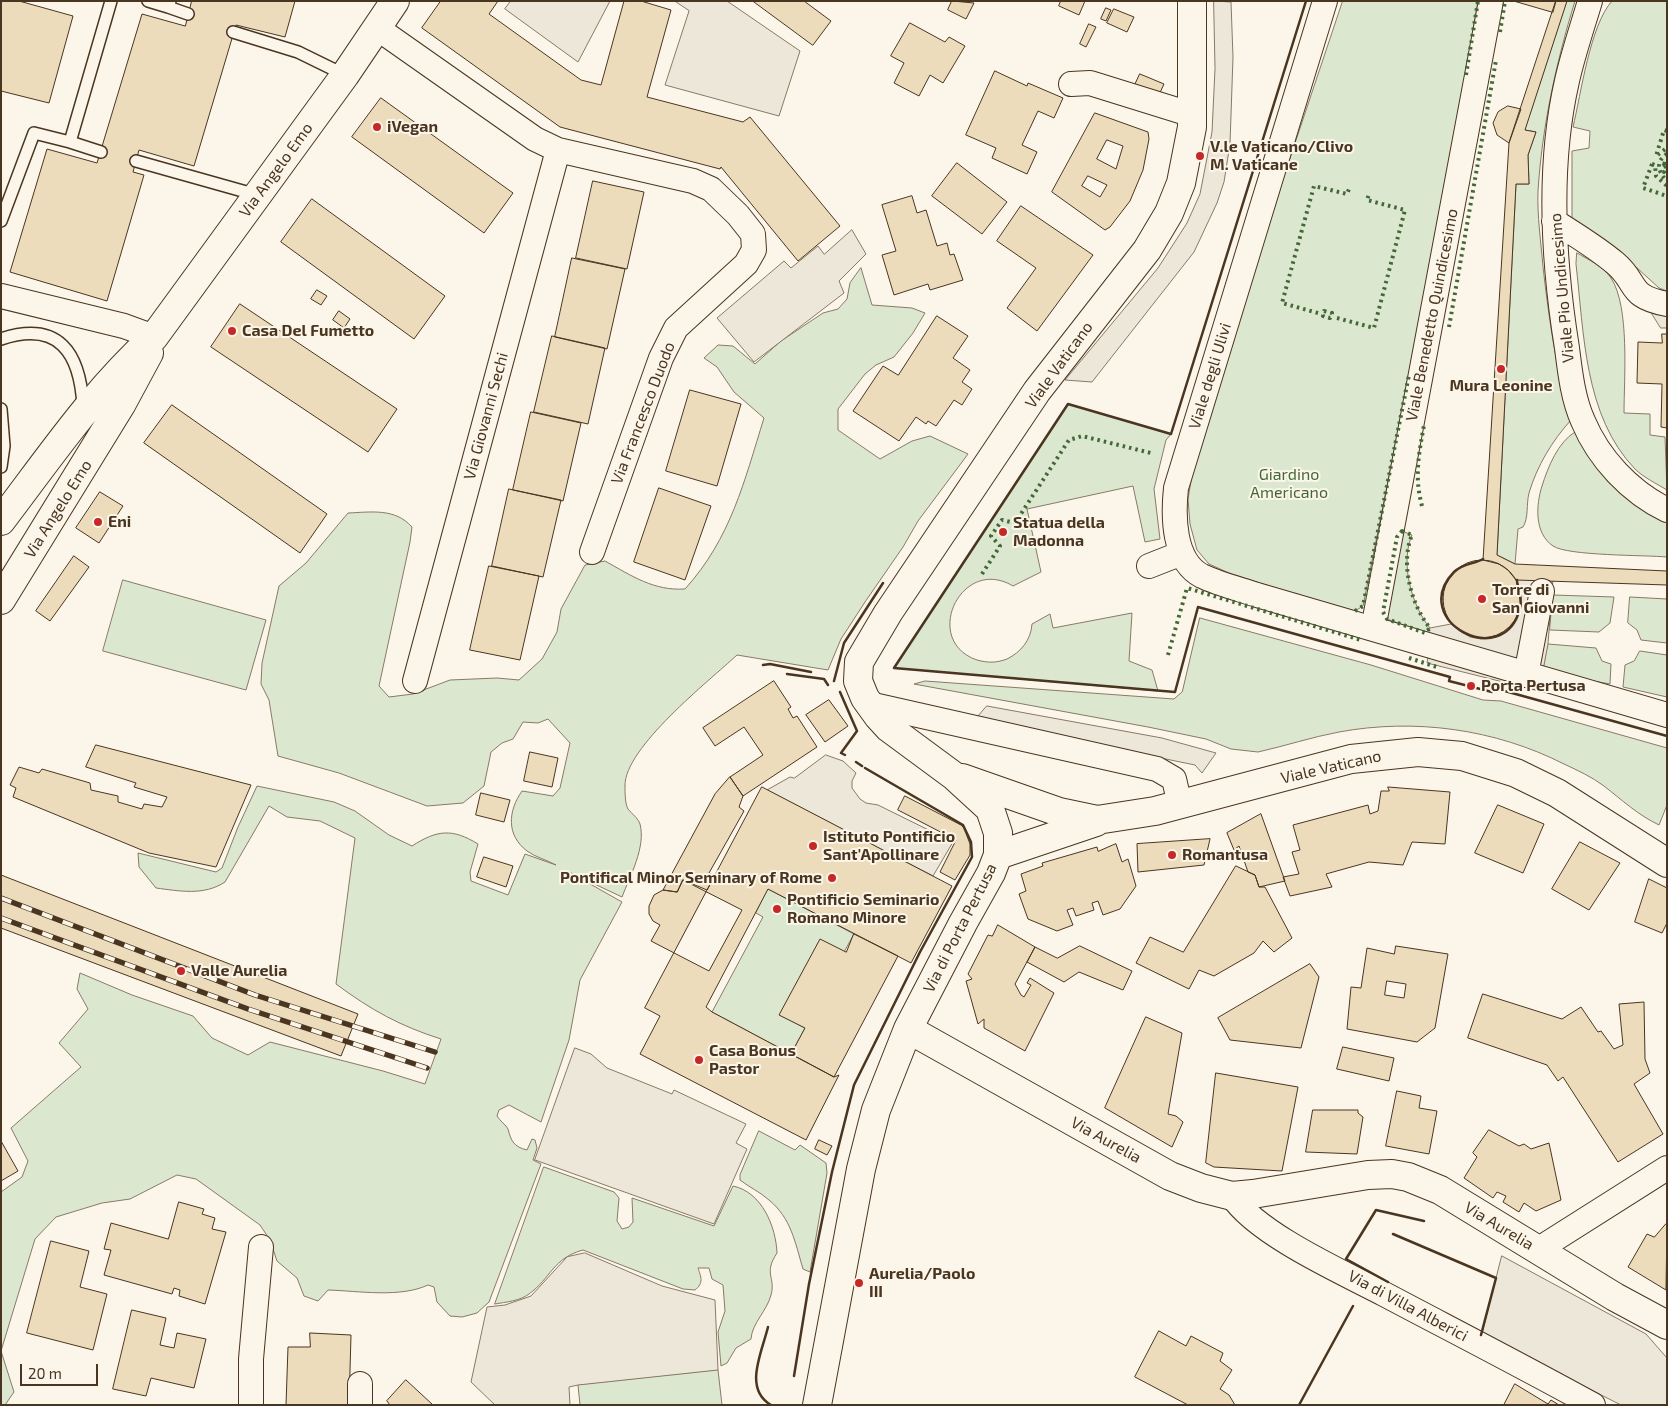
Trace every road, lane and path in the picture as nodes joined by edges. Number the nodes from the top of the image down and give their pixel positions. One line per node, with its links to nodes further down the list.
1 (111, 1): 15 (lane)
2 (148, 1): 8 (lane)
3 (395, 1): 10 (street, Via Angelo Emo)
4 (1192, 1): 14 (street, Viale Vaticano)
5 (1325, 1): 32 (street, Viale degli Ulivi)
6 (1491, 1): 36 (street, Viale Benedetto Quindicesimo)
7 (1590, 1): 20 (street, Viale Pio Undicesimo)
8 (169, 4): 9 (lane)
9 (188, 14)
10 (377, 28): 12 (street, Via Angelo Emo); 16 (street, Via Francesco Duodo)
11 (233, 32): 12 (lane)
12 (345, 75): 19 (street, Via Angelo Emo)
13 (1071, 84): 14 (street)
14 (1193, 115): 39 (street, Viale Vaticano)
15 (70, 142): 17 (lane); 21 (lane)
16 (558, 150): 31 (street, Via Francesco Duodo); 38 (street, Via Giovanni Sechi)
17 (101, 152)
18 (136, 161): 19 (lane)
19 (258, 196): 24 (street, Via Angelo Emo)
20 (1554, 221): 23 (street); 29 (street, Viale Pio Undicesimo)
21 (1, 222)
22 (1, 296): 24 (street)
23 (1667, 304)
24 (154, 337): 27 (street, Via Angelo Emo); 35 (street, Via Angelo Emo)
25 (1, 339): 27 (lane)
26 (1, 409): 28 (lane)
27 (84, 413): 30 (street, Via Angelo Emo)
28 (1, 467)
29 (1667, 510)
30 (1, 521)
31 (592, 552)
32 (1182, 553): 33 (street); 36 (street, Viale degli Ulivi)
33 (1149, 566)
34 (1542, 590): 37 (street)
35 (1, 600)
36 (1372, 629): 37 (street)
37 (1526, 675): 40 (street)
38 (415, 681)
39 (869, 704): 41 (street, Viale Vaticano); 42 (street)
40 (1667, 715)
41 (954, 776): 43 (street, Viale Vaticano); 44 (street, Viale Vaticano)
42 (1180, 805): 43 (street, Viale Vaticano); 46 (street, Viale Vaticano)
43 (1104, 820): 45 (street, Viale Vaticano)
44 (996, 824): 45 (street, Via di Porta Pertusa)
45 (998, 856): 47 (street, Via di Porta Pertusa)
46 (1667, 863)
47 (908, 1029): 49 (street, Via Aurelia); 53 (street)
48 (1667, 1168): 51 (street)
49 (1232, 1196): 51 (street, Via Aurelia); 55 (street, Via di Villa Alberici)
50 (261, 1247): 54 (street)
51 (1539, 1249): 52 (street, Via Aurelia)
52 (1667, 1325)
53 (819, 1404)
54 (251, 1405)
55 (1593, 1405)

